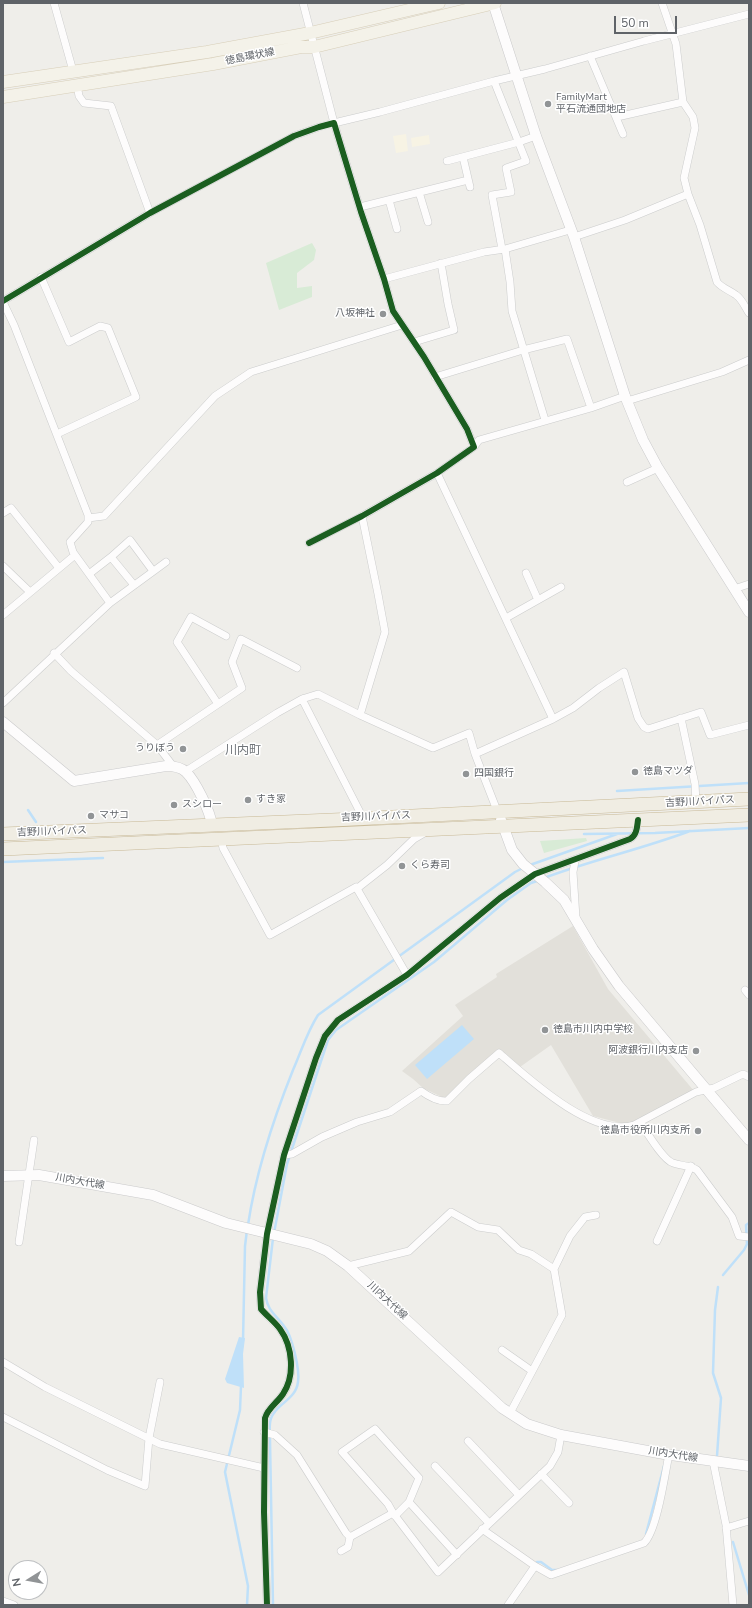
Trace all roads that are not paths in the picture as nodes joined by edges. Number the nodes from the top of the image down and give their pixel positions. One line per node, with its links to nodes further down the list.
1 (54, 3): 11 (street)
2 (303, 3): 7 (street)
3 (439, 3): 7 (main road, 徳島環状線)
4 (494, 3): 9 (main road, 徳島環状線); 12 (street)
5 (662, 3): 8 (street)
6 (749, 14): 8 (street)
7 (310, 33): 9 (street); 11 (main road, 徳島環状線)
8 (672, 33): 10 (street); 17 (street)
9 (314, 47): 15 (main road, 徳島環状線); 19 (street)
10 (590, 56): 12 (street); 18 (street)
11 (73, 71): 14 (main road, 徳島環状線)
12 (516, 76): 13 (street); 21 (street)
13 (494, 81): 19 (street); 22 (street)
14 (3, 82)
15 (77, 85): 16 (main road, 徳島環状線); 29 (street)
16 (3, 96)
17 (683, 102): 18 (street); 26 (street)
18 (616, 117): 20 (street)
19 (334, 123): 28 (street); 29 (street)
20 (623, 134)
21 (536, 136): 22 (street); 32 (street)
22 (519, 142): 23 (street); 33 (street)
23 (463, 157): 24 (street); 25 (street)
24 (447, 161)
25 (419, 192): 27 (street); 30 (street)
26 (688, 194): 32 (street); 38 (street)
27 (389, 200): 28 (street); 31 (street)
28 (360, 207): 36 (street)
29 (150, 213): 35 (street)
30 (428, 222)
31 (397, 229)
32 (572, 234): 33 (street); 44 (street)
33 (503, 249): 34 (street); 41 (street)
34 (441, 263): 36 (street); 40 (street)
35 (41, 277): 37 (street); 47 (street)
36 (384, 279): 39 (street)
37 (3, 302): 47 (street)
38 (749, 313)
39 (402, 325): 40 (street); 54 (street)
40 (414, 342): 43 (street)
41 (523, 350): 43 (street); 45 (street); 46 (street)
42 (749, 360): 44 (street)
43 (435, 376): 48 (street)
44 (626, 399): 45 (street); 49 (street)
45 (591, 408): 46 (street)
46 (545, 420): 48 (street)
47 (56, 434): 54 (street)
48 (474, 447): 50 (street)
49 (658, 468): 51 (street); 67 (street)
50 (437, 473): 53 (street); 73 (street)
51 (628, 482)
52 (3, 513): 60 (street)
53 (362, 516): 55 (street); 80 (street)
54 (88, 518): 56 (street)
55 (309, 543)
56 (75, 554): 60 (street); 63 (street)
57 (111, 557): 61 (street); 63 (street); 65 (street)
58 (166, 562): 61 (street)
59 (3, 566): 68 (street)
60 (59, 568): 68 (street)
61 (153, 571): 65 (street)
62 (526, 573): 69 (street)
63 (88, 574): 70 (street)
64 (749, 584): 67 (street)
65 (134, 585): 70 (street)
66 (562, 587): 69 (street)
67 (734, 589): 71 (street)
68 (30, 592): 72 (street)
69 (538, 600): 73 (street)
70 (110, 603): 75 (street)
71 (749, 612)
72 (3, 615)
73 (506, 618): 82 (street)
74 (226, 636): 79 (street)
75 (54, 653): 78 (street); 85 (street)
76 (297, 668): 79 (street)
77 (302, 699): 80 (street); 88 (street); 93 (street)
78 (3, 703)
79 (218, 704): 85 (street)
80 (360, 715): 86 (street)
81 (681, 718): 82 (street); 84 (street); 90 (street)
82 (553, 719): 86 (street)
83 (3, 722): 87 (street)
84 (749, 725)
85 (157, 745): 87 (street)
86 (475, 754): 91 (street)
87 (173, 766): 88 (street)
88 (186, 771): 94 (street)
89 (749, 799): 90 (highway, 吉野川バイパス)
90 (696, 802): 91 (highway, 吉野川バイパス)
91 (498, 813): 93 (highway, 吉野川バイパス); 95 (street)
92 (749, 815): 96 (highway, 吉野川バイパス)
93 (363, 818): 94 (highway, 吉野川バイパス)
94 (212, 825): 98 (highway, 吉野川バイパス)
95 (502, 826): 96 (highway, 吉野川バイパス); 97 (highway, 吉野川バイパス); 102 (street)
96 (636, 830): 101 (street)
97 (427, 831): 99 (highway, 吉野川バイパス); 103 (street)
98 (3, 834)
99 (221, 839): 100 (highway, 吉野川バイパス); 103 (street)
100 (3, 850)
101 (574, 866): 102 (street); 104 (street)
102 (534, 874): 104 (street); 105 (street)
103 (356, 887): 105 (street)
104 (576, 918): 107 (street)
105 (407, 975): 111 (street)
106 (749, 1077): 107 (street)
107 (706, 1091): 108 (street); 110 (street)
108 (640, 1122): 111 (street); 112 (street)
109 (34, 1140): 113 (street)
110 (749, 1140)
111 (288, 1154): 116 (street)
112 (691, 1166): 117 (street); 118 (street)
113 (29, 1175): 114 (street, 川内大代線); 116 (street, 川内大代線); 119 (street)
114 (3, 1176)
115 (596, 1215): 121 (street)
116 (271, 1235): 120 (street, 川内大代線); 128 (street)
117 (747, 1237)
118 (658, 1241)
119 (19, 1242)
120 (348, 1266): 121 (street); 126 (street, 川内大代線)
121 (554, 1269): 124 (street)
122 (502, 1350): 124 (street)
123 (3, 1362): 130 (street)
124 (532, 1371): 126 (street)
125 (160, 1382): 130 (street)
126 (510, 1413): 129 (street, 川内大代線)
127 (3, 1417): 130 (street)
128 (269, 1433): 136 (street); 146 (street)
129 (561, 1436): 132 (street, 川内大代線); 137 (street)
130 (149, 1438): 136 (street)
131 (468, 1441): 138 (street)
132 (669, 1454): 133 (street, 川内大代線); 149 (street)
133 (714, 1461): 135 (street, 川内大代線); 144 (street)
134 (435, 1466): 143 (street)
135 (749, 1466)
136 (264, 1468): 152 (street)
137 (541, 1474): 138 (street); 140 (street)
138 (519, 1496): 143 (street)
139 (409, 1502): 141 (street); 141 (street); 148 (street)
140 (569, 1503)
141 (394, 1514): 146 (street); 148 (street)
142 (749, 1521): 144 (street)
143 (490, 1523): 145 (street)
144 (726, 1528): 154 (street)
145 (482, 1529): 148 (street); 149 (street)
146 (350, 1537): 147 (street)
147 (341, 1551)
148 (457, 1555)
149 (535, 1566): 153 (street)
150 (3, 1601): 151 (street)
151 (14, 1605)
152 (267, 1605)
153 (508, 1605)
154 (733, 1605)

